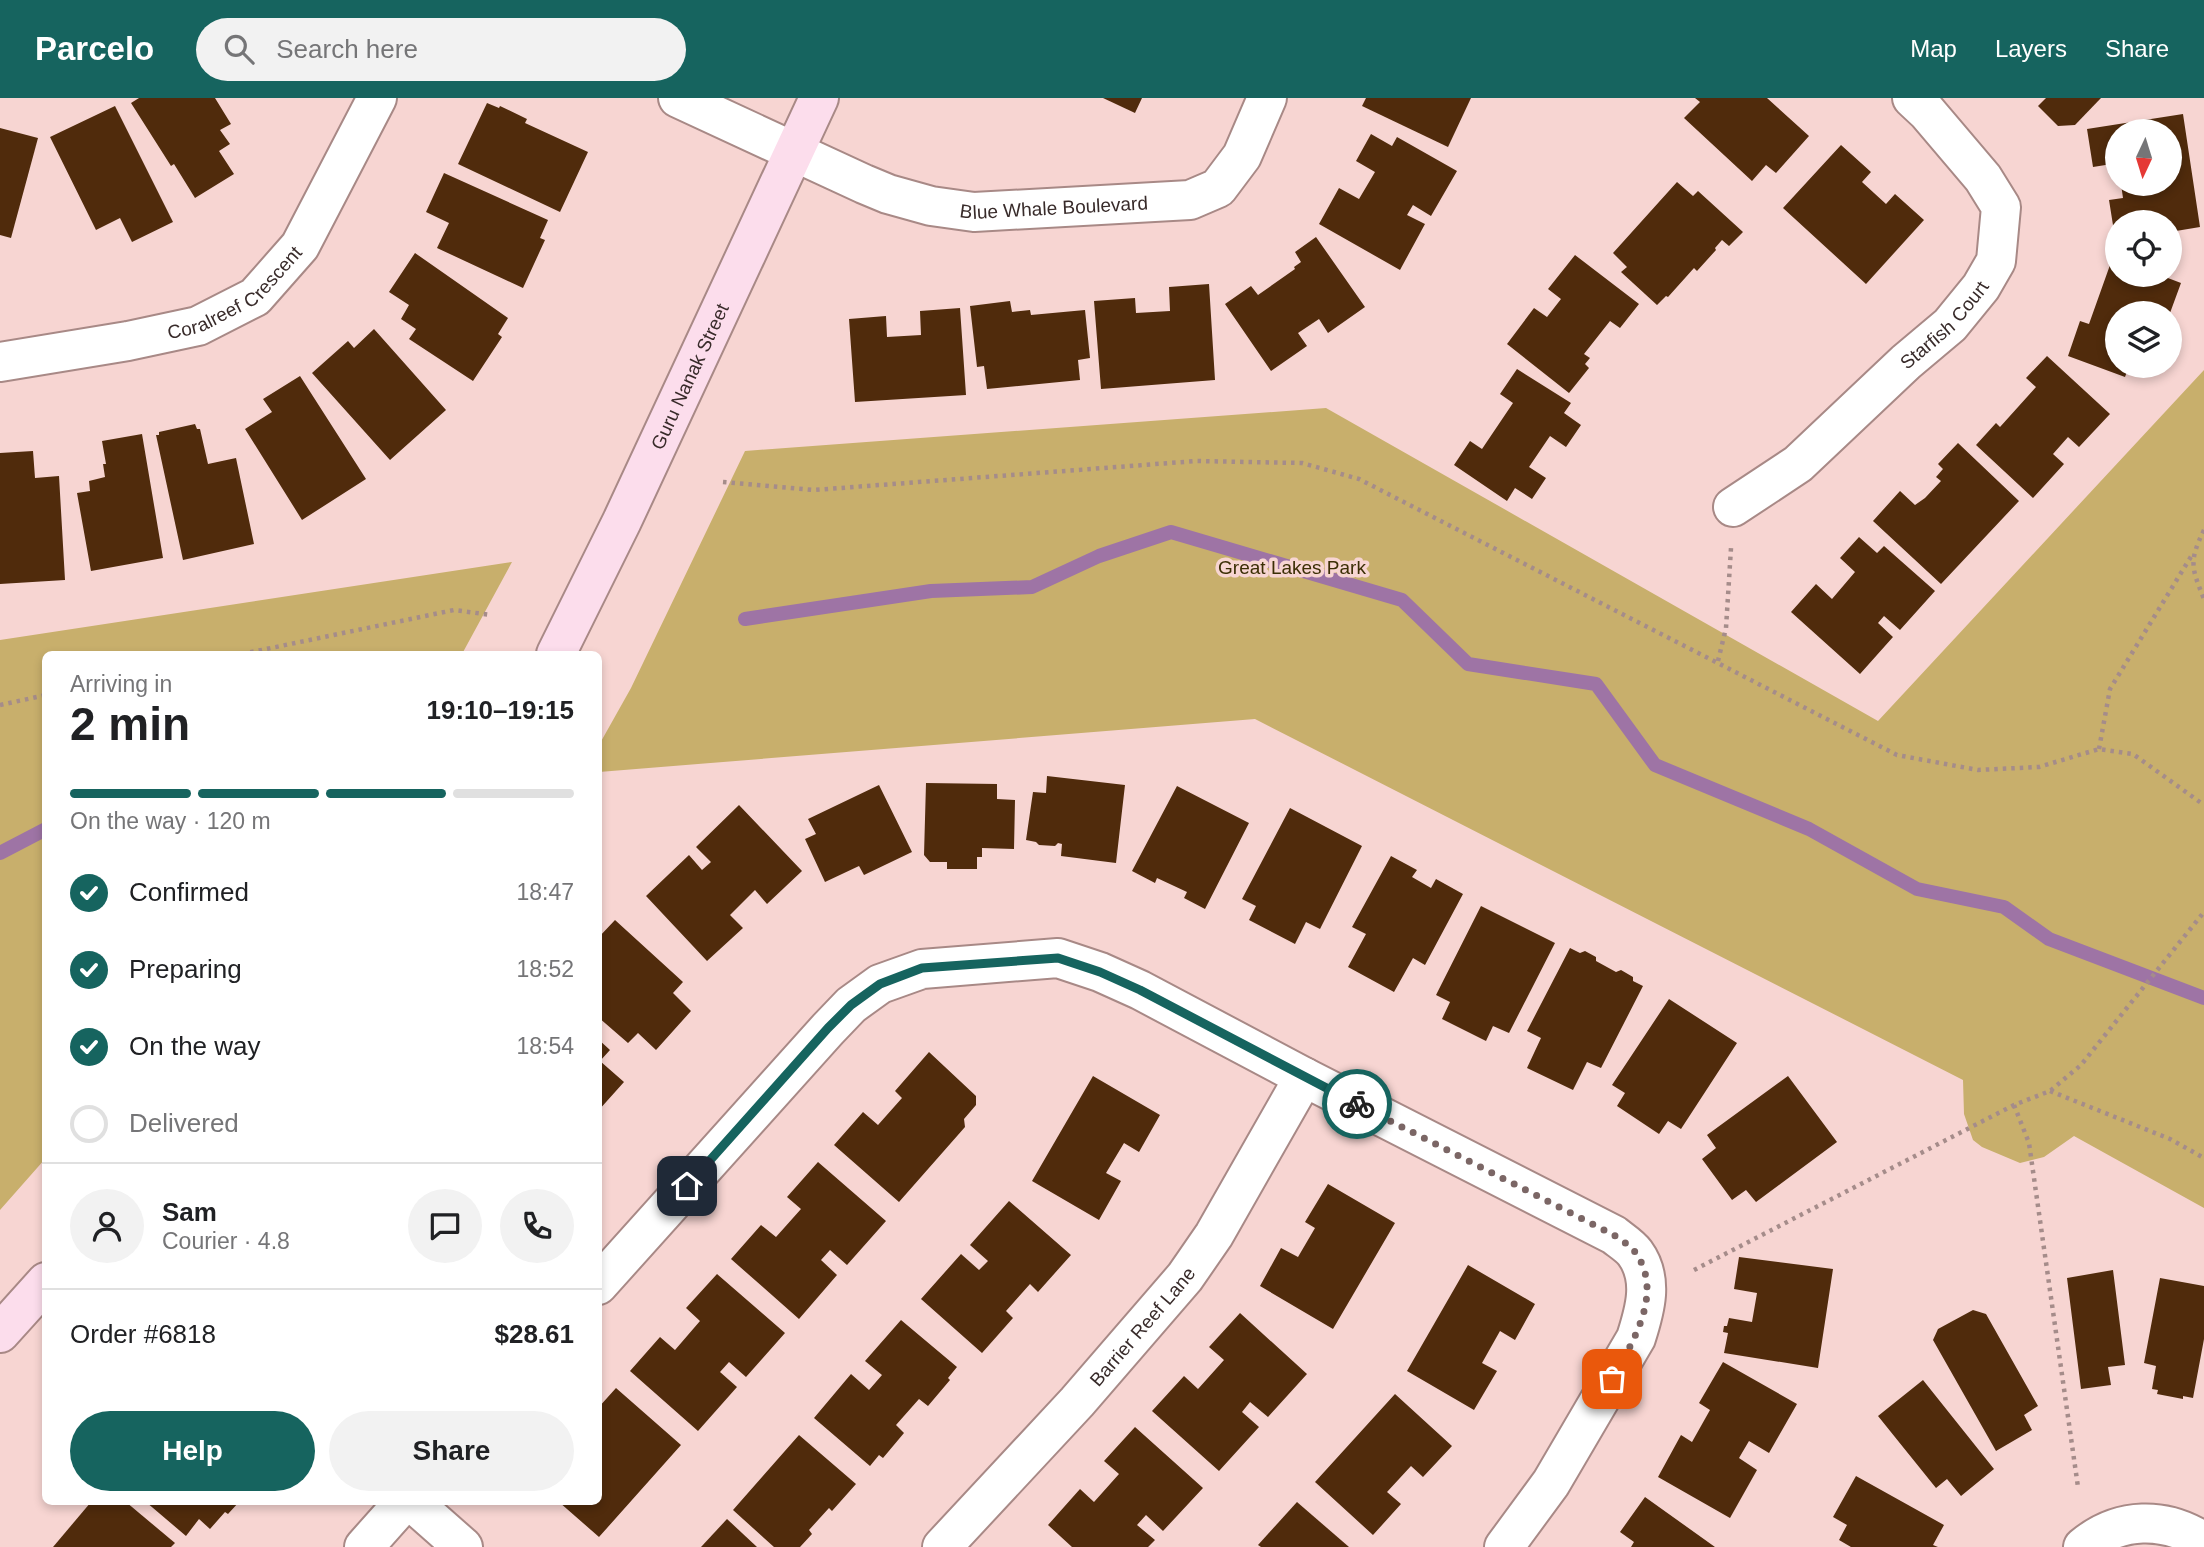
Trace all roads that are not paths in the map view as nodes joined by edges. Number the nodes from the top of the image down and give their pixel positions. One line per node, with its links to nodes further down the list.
1 (377, 98): 7 (street, Coralreef Crescent)
2 (678, 98): 6 (street, Blue Whale Boulevard)
3 (819, 98): 6 (street, Guru Nanak Street)
4 (1267, 98): 6 (street, Blue Whale Boulevard)
5 (1912, 98): 8 (street, Starfish Court)
6 (794, 153): 9 (street, Guru Nanak Street)
7 (0, 362)
8 (1733, 507)
9 (557, 651)
10 (1304, 1077): 11 (street); 19 (street, Barrier Reef Lane); 20 (street)
11 (602, 1281)
12 (42, 1286): 13 (street)
13 (0, 1333)
14 (401, 1505): 17 (street)
15 (415, 1505): 18 (street)
16 (2204, 1542): 21 (street)
17 (364, 1547)
18 (463, 1547)
19 (942, 1547)
20 (1504, 1547)
21 (2083, 1547)

